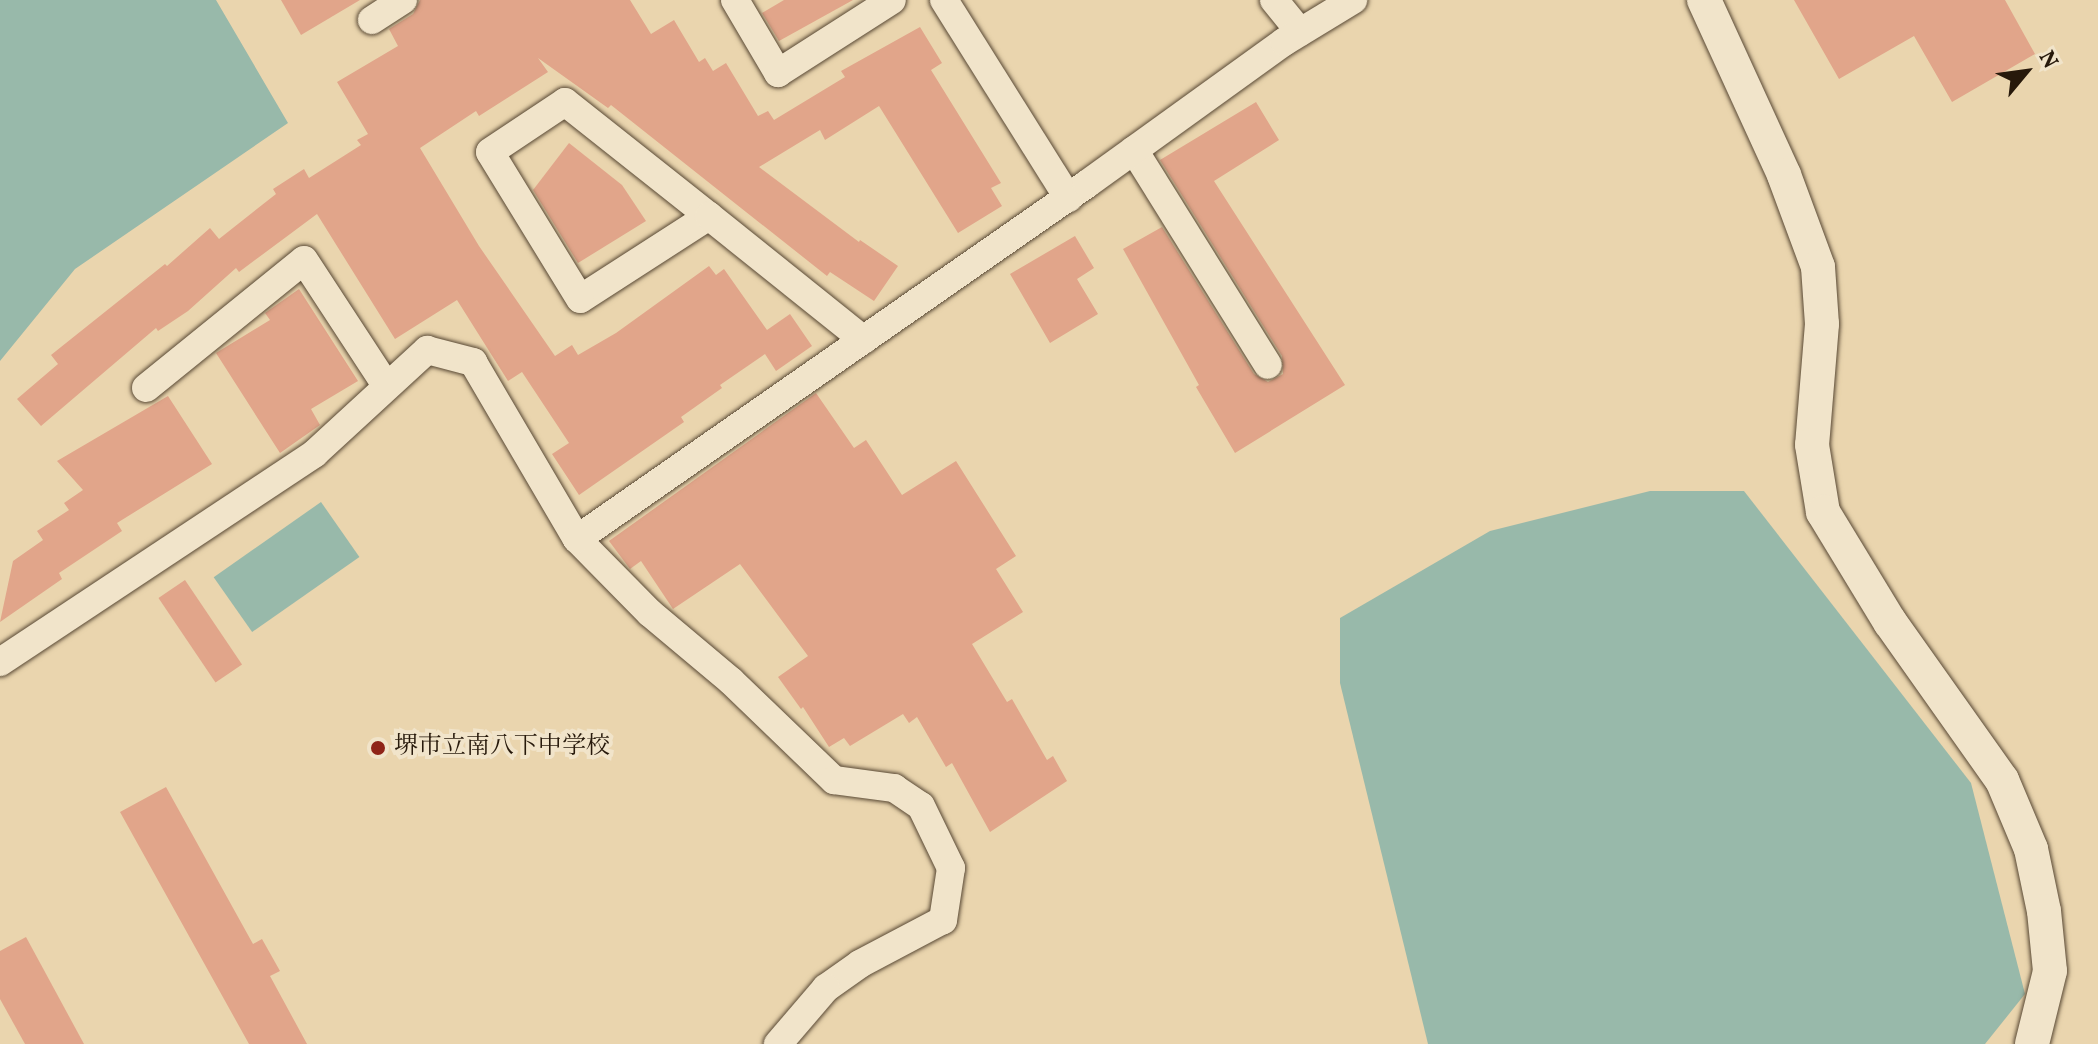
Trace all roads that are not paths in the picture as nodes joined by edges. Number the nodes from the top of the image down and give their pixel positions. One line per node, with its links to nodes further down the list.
1 (403, 0): 8 (street)
2 (735, 0): 3 (street)
3 (892, 0)
4 (944, 0): 11 (street)
5 (1274, 0): 9 (street)
6 (1353, 0): 9 (street)
7 (1704, 0): 20 (street)
8 (372, 20)
9 (1300, 32): 10 (street)
10 (1134, 150): 11 (street); 14 (street)
11 (1068, 198): 13 (street)
12 (709, 216): 12 (street); 13 (street)
13 (864, 340): 17 (street)
14 (1268, 365)
15 (385, 384): 16 (street); 17 (street); 18 (street)
16 (146, 388)
17 (577, 539): 19 (street)
18 (0, 662)
19 (778, 1044)
20 (2032, 1044)

